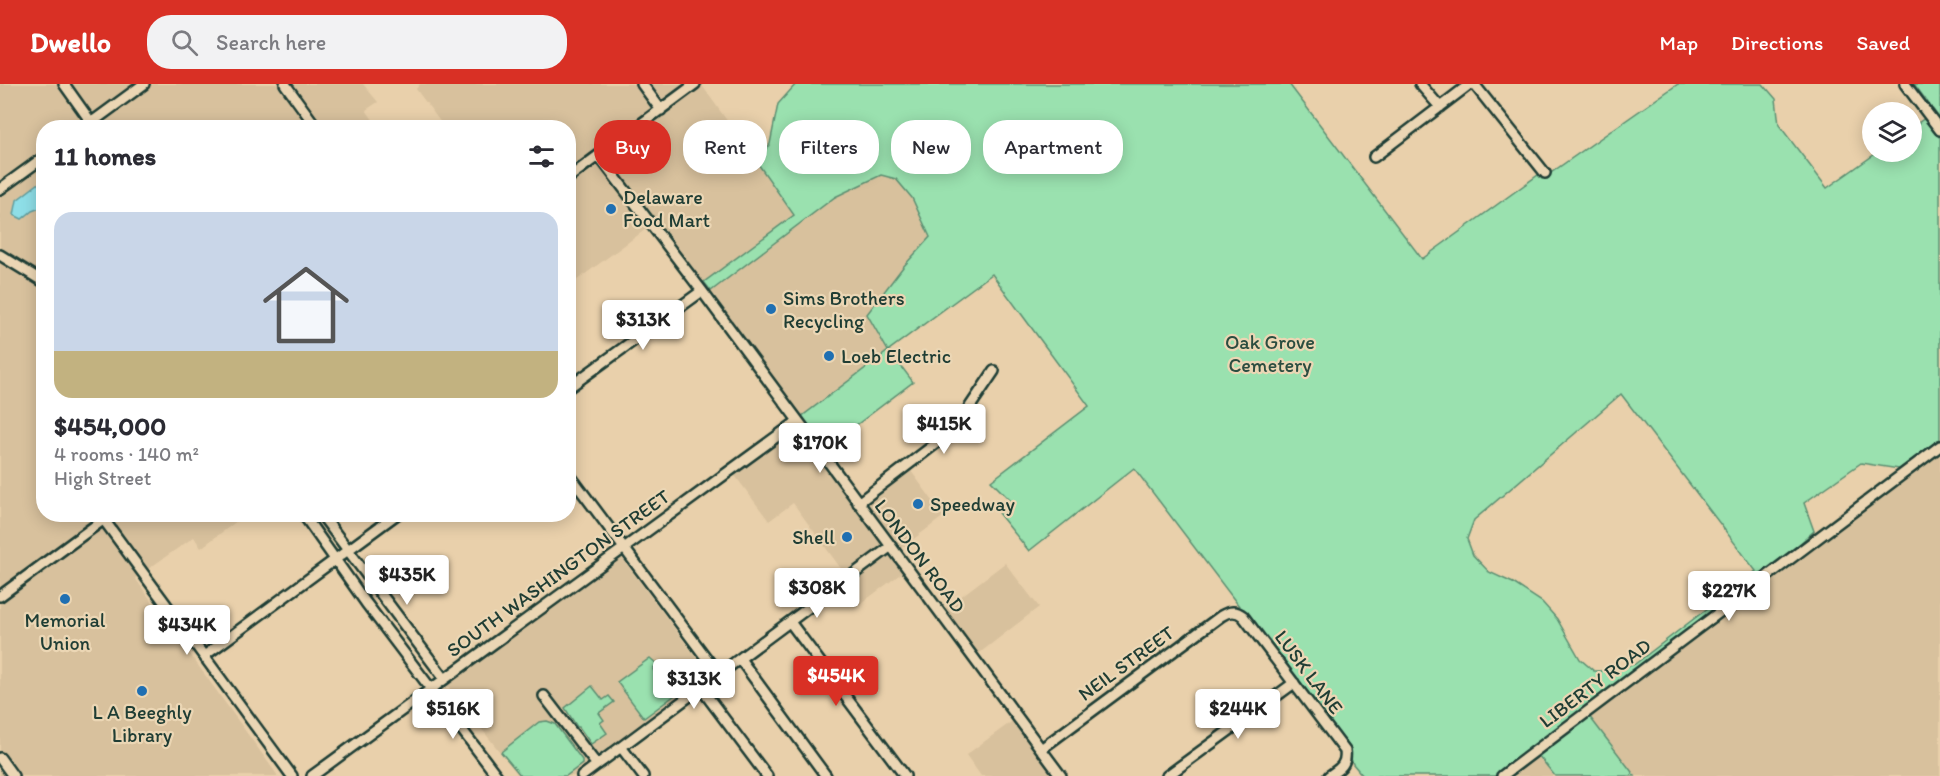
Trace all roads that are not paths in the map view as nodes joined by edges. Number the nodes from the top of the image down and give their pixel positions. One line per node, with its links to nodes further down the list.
1 (64, 84): 12 (street)
2 (144, 84): 13 (street)
3 (285, 84): 14 (street)
4 (642, 84): 11 (street)
5 (695, 84): 11 (street)
6 (1420, 84): 10 (street)
7 (1470, 84): 10 (street)
8 (1474, 84): 21 (street)
9 (1905, 84): 16 (street)
10 (1440, 107): 17 (street)
11 (661, 110): 15 (street)
12 (85, 120)
13 (95, 120)
14 (311, 120)
15 (648, 120)
16 (1940, 130)
17 (1374, 157)
18 (594, 160): 20 (street)
19 (36, 163): 23 (street)
20 (576, 172)
21 (1545, 173)
22 (613, 174): 26 (street, LONDON ROAD)
23 (0, 189)
24 (0, 255): 25 (street)
25 (36, 277)
26 (702, 291): 28 (street); 29 (street, LONDON ROAD)
27 (994, 371): 32 (street)
28 (576, 382)
29 (798, 421): 32 (street, LONDON ROAD); 38 (street, SOUTH WASHINGTON STREET)
30 (1940, 446): 70 (street, LIBERTY ROAD)
31 (576, 484): 38 (street)
32 (858, 503): 39 (street, LONDON ROAD)
33 (100, 522): 42 (street)
34 (110, 522): 45 (street)
35 (309, 522): 41 (street)
36 (327, 522): 40 (street)
37 (386, 522): 40 (street)
38 (623, 547): 47 (street); 48 (street, SOUTH WASHINGTON STREET)
39 (890, 547): 44 (street); 54 (street, LONDON ROAD)
40 (348, 550): 41 (street); 48 (street)
41 (335, 559): 45 (street); 50 (street)
42 (0, 596)
43 (1236, 612): 49 (street, LUSK LANE); 54 (street, NEIL STREET)
44 (790, 622): 46 (street); 66 (street)
45 (204, 656): 59 (street)
46 (740, 659): 47 (street); 65 (street)
47 (719, 675): 51 (street)
48 (444, 678): 50 (street, SOUTH WASHINGTON STREET)
49 (1294, 683): 68 (street); 69 (street, LUSK LANE)
50 (430, 688): 60 (street, SOUTH WASHINGTON STREET); 61 (street)
51 (701, 688): 53 (street); 64 (street)
52 (544, 696): 56 (street)
53 (621, 747): 56 (street); 63 (street)
54 (1041, 749): 57 (street, LONDON ROAD)
55 (0, 758): 58 (street)
56 (597, 765): 62 (street)
57 (1058, 773): 67 (street)
58 (13, 776)
59 (292, 776)
60 (312, 776)
61 (497, 776)
62 (582, 776)
63 (643, 776)
64 (767, 776)
65 (826, 776)
66 (904, 776)
67 (1048, 776)
68 (1167, 776)
69 (1329, 776)
70 (1502, 776)

